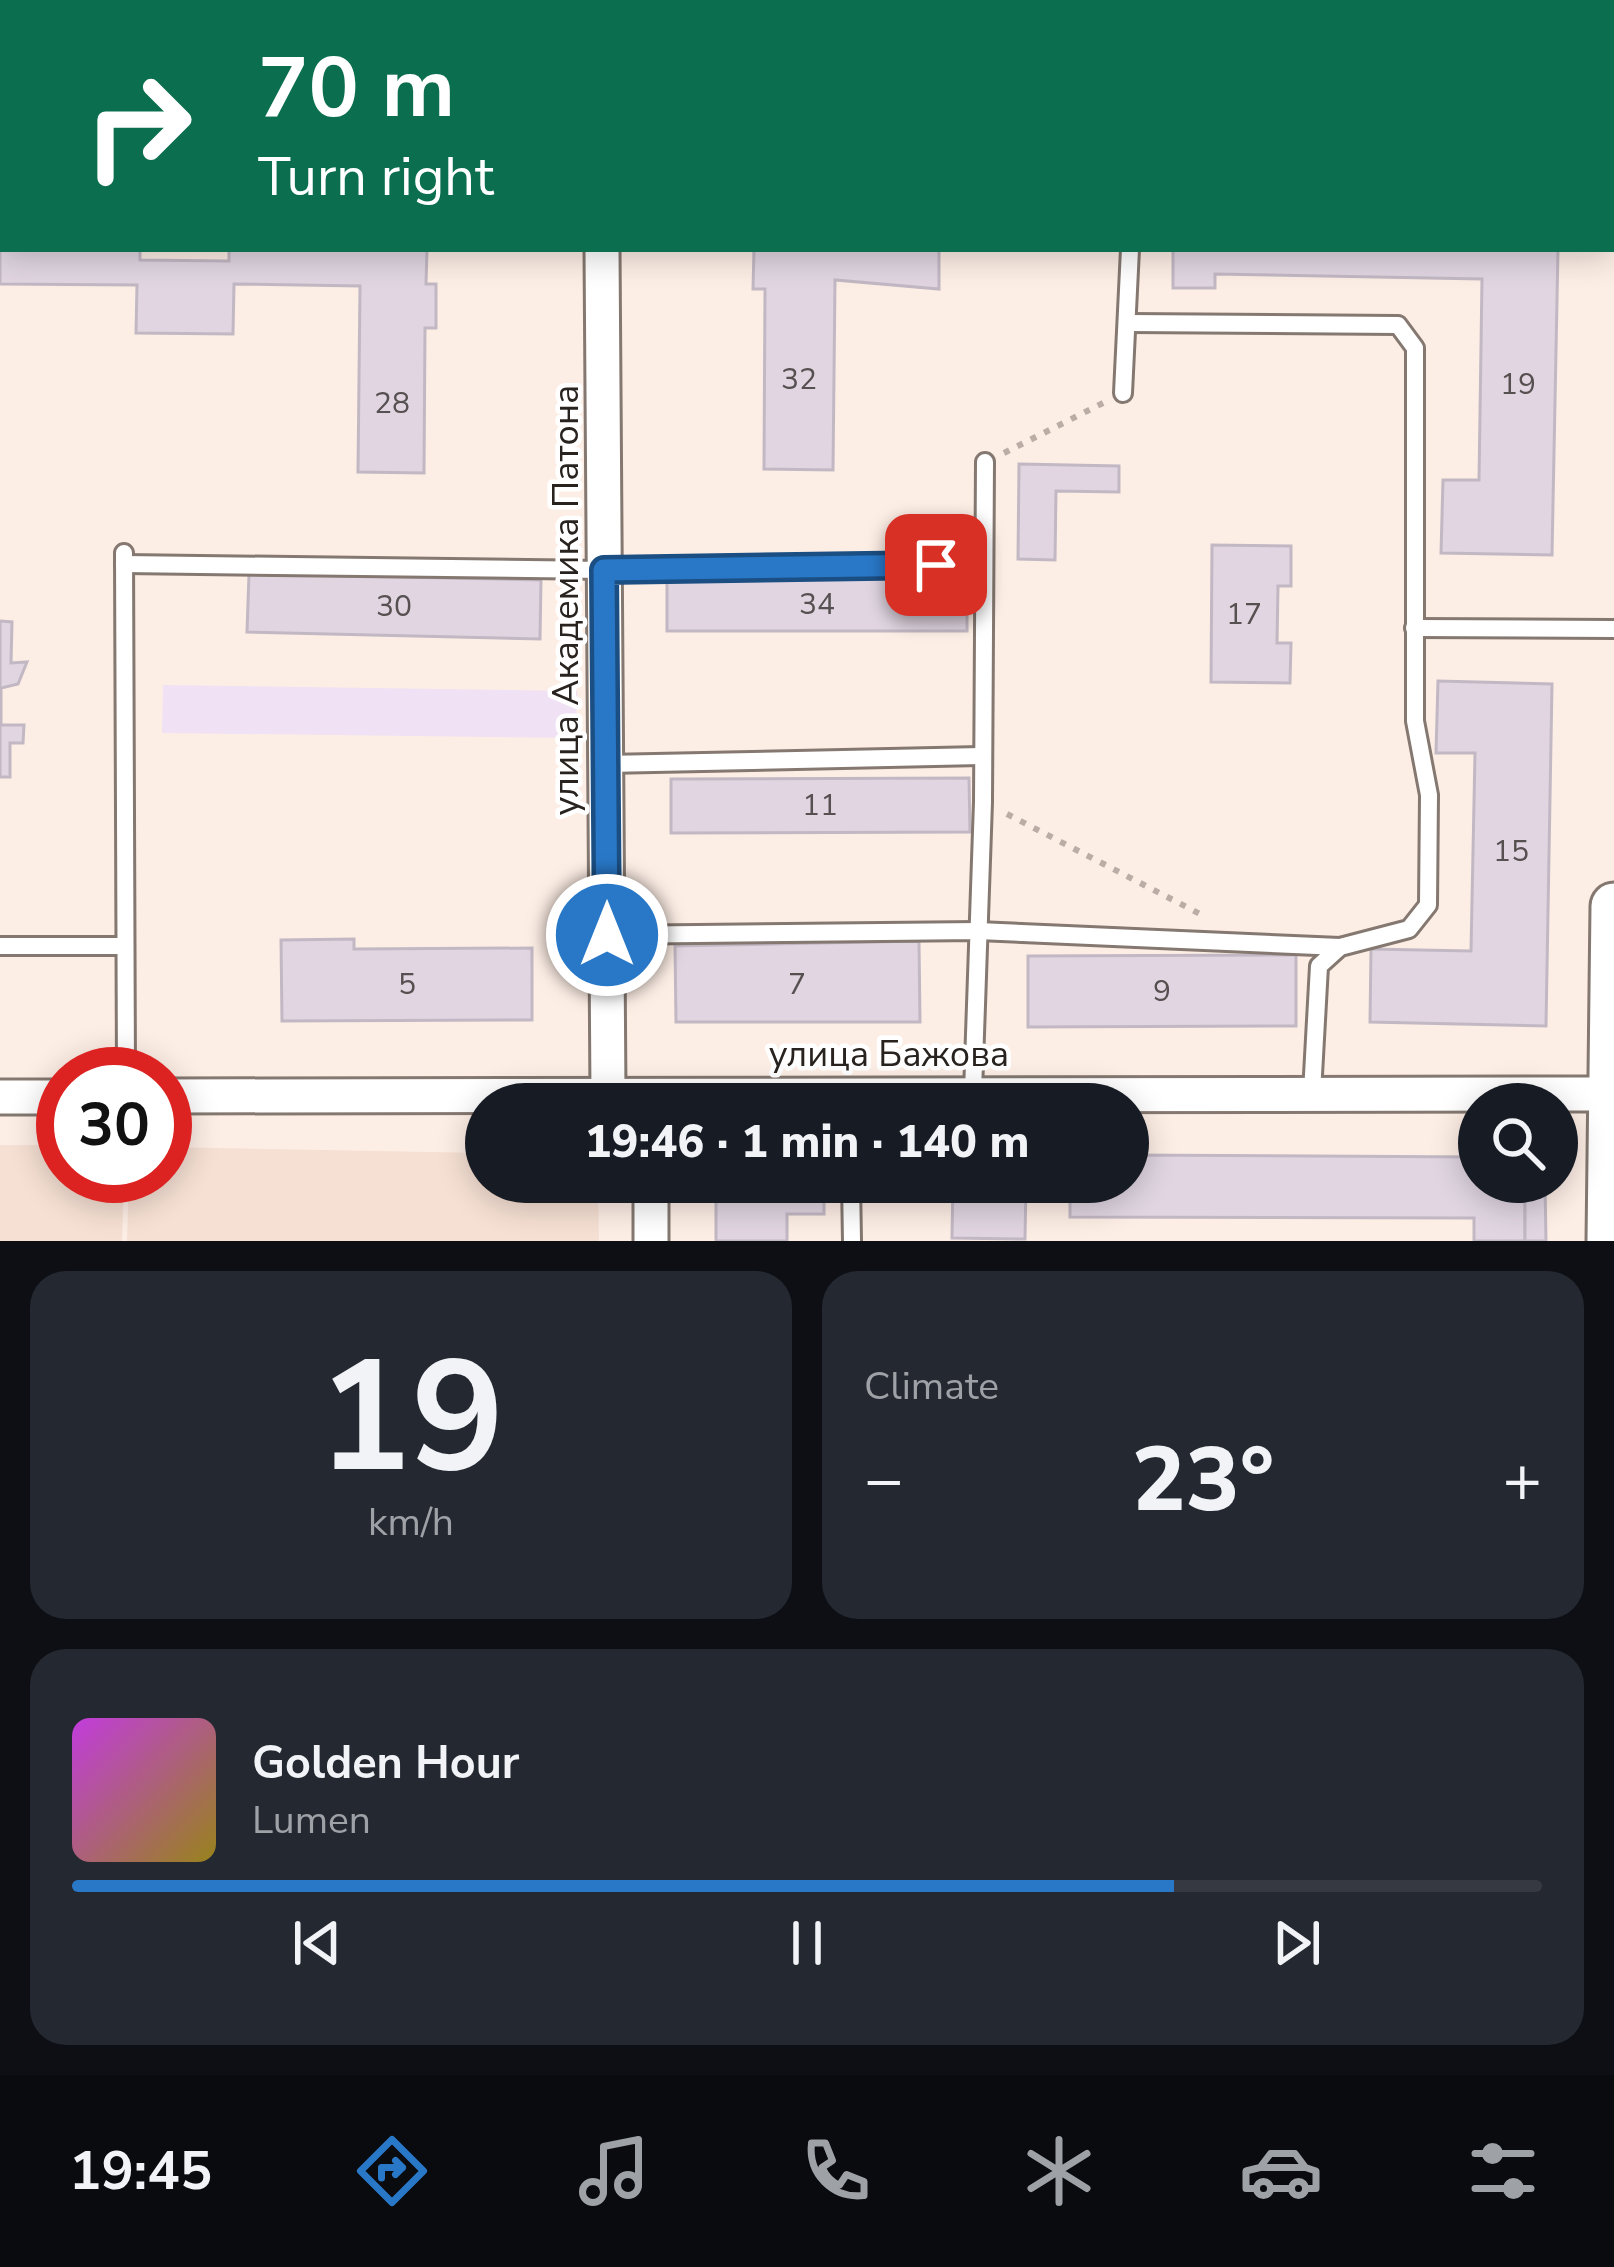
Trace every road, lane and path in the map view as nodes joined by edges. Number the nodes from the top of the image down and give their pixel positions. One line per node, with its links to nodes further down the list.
1 (602, 252): 7 (street, улица Академика Патона)
2 (1130, 252): 3 (lane)
3 (1129, 323): 4 (lane); 8 (lane)
4 (1123, 393): 5 (path)
5 (985, 463): 6 (lane)
6 (983, 564): 7 (lane); 10 (lane)
7 (604, 570): 11 (street, улица Академика Патона); 18 (lane)
8 (1414, 628): 9 (lane); 19 (lane)
9 (1614, 629)
10 (981, 756): 11 (lane); 12 (lane)
11 (606, 764): 16 (street, улица Академика Патона)
12 (983, 802): 14 (path); 15 (lane)
13 (1614, 906): 25 (main road)
14 (1210, 919)
15 (978, 931): 16 (lane); 19 (lane); 22 (lane)
16 (607, 935): 21 (street, улица Академика Патона)
17 (0, 946): 18 (lane)
18 (125, 946): 20 (lane)
19 (1340, 947): 24 (lane)
20 (126, 1047)
21 (608, 1083)
22 (973, 1083)
23 (1149, 1093): 24 (street, улица Бажова)
24 (1312, 1093): 25 (street, улица Бажова)
25 (1612, 1094): 34 (main road)
26 (465, 1095): 27 (street, улица Бажова)
27 (192, 1096)
28 (0, 1097): 29 (street)
29 (36, 1097)
30 (651, 1203): 32 (street)
31 (851, 1203): 33 (lane)
32 (651, 1241)
33 (852, 1241)
34 (1610, 1241)

